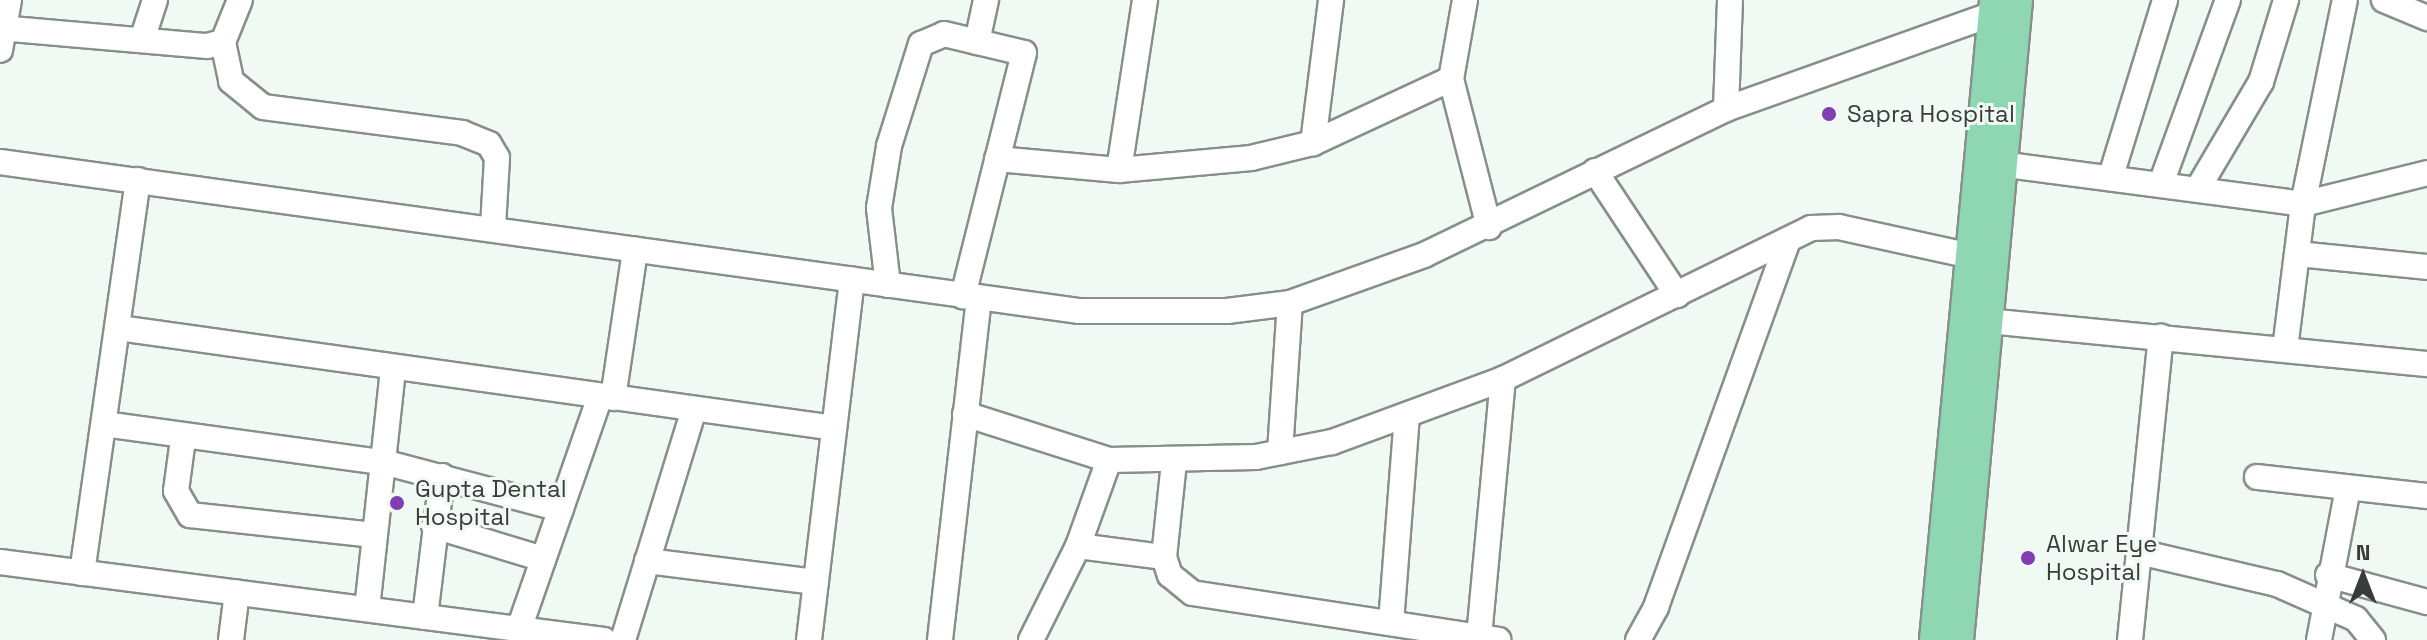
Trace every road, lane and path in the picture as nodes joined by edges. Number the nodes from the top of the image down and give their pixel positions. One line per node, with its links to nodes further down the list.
1 (9, 0): 16 (street)
2 (155, 0): 17 (street)
3 (240, 0): 18 (street)
4 (986, 0): 19 (street)
5 (1145, 0): 26 (street)
6 (1331, 0): 22 (street)
7 (1465, 0): 20 (street)
8 (1730, 0): 21 (street)
9 (2165, 0): 29 (street)
10 (2228, 0): 31 (street)
11 (2286, 0): 32 (street)
12 (2345, 0): 33 (street)
13 (2386, 0): 15 (street)
14 (2005, 5): 21 (street); 25 (main road); 39 (main road)
15 (2427, 18)
16 (1, 36): 17 (street)
17 (143, 37): 18 (street)
18 (223, 42): 35 (street)
19 (977, 42): 23 (street); 42 (street)
20 (1451, 79): 22 (street); 34 (street)
21 (1726, 109): 27 (street)
22 (1313, 143): 26 (street)
23 (997, 159): 26 (street); 44 (street)
24 (0, 162): 30 (street)
25 (2000, 164): 29 (street); 46 (main road)
26 (1119, 170)
27 (1595, 171): 34 (street); 43 (street)
28 (2427, 173): 33 (street)
29 (2111, 176): 31 (street)
30 (138, 180): 35 (street); 47 (street)
31 (2162, 181): 32 (street)
32 (2200, 185): 33 (street)
33 (2303, 204): 38 (street)
34 (1489, 227): 45 (street)
35 (493, 228): 37 (street)
36 (1788, 240): 39 (street); 43 (street); 94 (street)
37 (635, 250): 41 (street); 53 (street)
38 (2297, 254): 40 (street); 49 (street)
39 (1971, 256): 95 (main road)
40 (2427, 267)
41 (852, 280): 42 (street); 58 (street)
42 (888, 285): 44 (street)
43 (1677, 295): 52 (street)
44 (971, 297): 45 (street); 55 (street)
45 (1290, 303): 60 (street)
46 (1988, 321): 48 (street); 96 (main road)
47 (119, 328): 51 (street); 57 (street)
48 (2161, 337): 49 (street); 72 (street)
49 (2285, 349): 50 (street)
50 (2427, 364)
51 (393, 369): 53 (street); 62 (street)
52 (1503, 379): 56 (street); 87 (street)
53 (606, 397): 54 (street); 68 (street)
54 (694, 409): 58 (street); 75 (street)
55 (965, 414): 61 (street); 92 (street)
56 (1407, 416): 60 (street); 85 (street)
57 (104, 424): 59 (street); 77 (street)
58 (834, 428): 79 (street)
59 (183, 439): 62 (street); 70 (street)
60 (1280, 452): 63 (street)
61 (1109, 460): 63 (street); 71 (street)
62 (383, 462): 64 (street); 70 (street)
63 (1174, 462): 73 (street)
64 (442, 476): 68 (street); 69 (street)
65 (2257, 477): 66 (street)
66 (2348, 488): 67 (street); 78 (street)
67 (2427, 496)
68 (561, 509): 74 (street)
69 (434, 526): 74 (street); 84 (street)
70 (374, 535): 83 (street)
71 (1078, 546): 73 (street); 93 (street)
72 (2139, 552): 82 (street); 97 (street)
73 (1164, 557): 85 (street)
74 (543, 559): 86 (street)
75 (647, 561): 79 (street); 90 (street)
76 (0, 562): 77 (street)
77 (82, 573): 80 (street)
78 (2328, 575): 81 (street); 82 (street)
79 (816, 582): 91 (street)
80 (237, 592): 83 (street); 88 (street)
81 (2427, 602)
82 (2323, 603): 98 (street); 99 (street)
83 (367, 609): 84 (street)
84 (425, 617): 86 (street)
85 (1391, 623): 87 (street)
86 (519, 629): 89 (street)
87 (1488, 639)
88 (231, 640)
89 (604, 640)
90 (623, 640)
91 (809, 640)
92 (940, 640)
93 (1031, 640)
94 (1638, 640)
95 (1935, 640)
96 (1958, 640)
97 (2130, 640)
98 (2319, 640)
99 (2373, 640)

